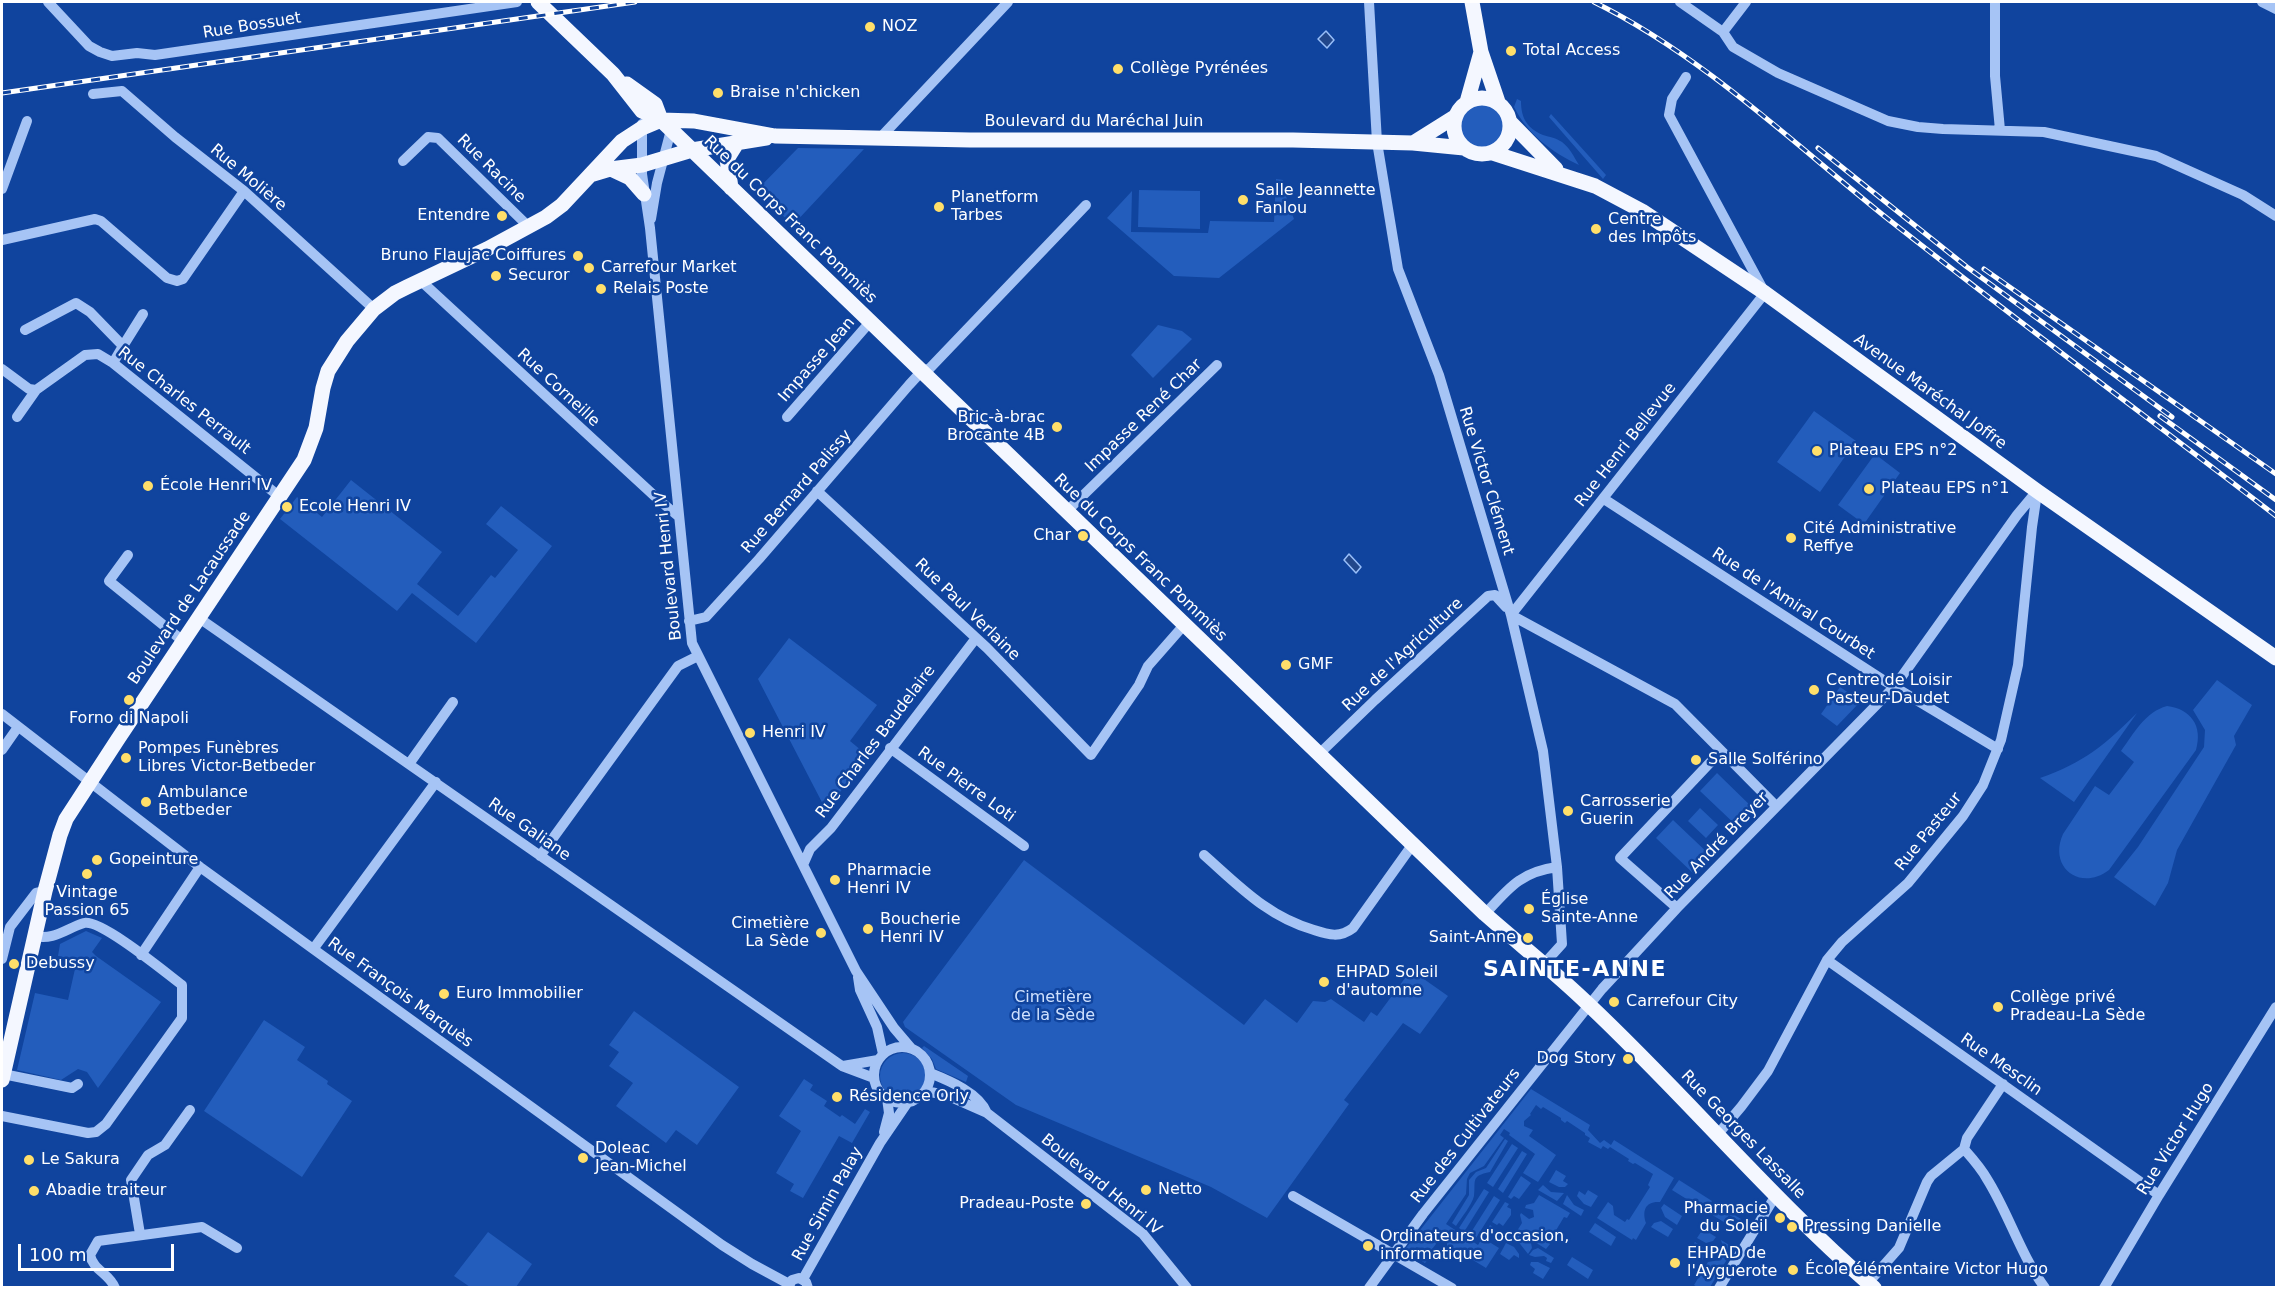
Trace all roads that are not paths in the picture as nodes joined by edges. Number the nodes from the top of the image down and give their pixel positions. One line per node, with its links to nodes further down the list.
1 (517, 2): 10 (street, Rue Bossuet)
2 (538, 2): 14 (main road, Rue du Corps Franc Pommiès)
3 (1008, 2): 27 (street)
4 (1369, 2): 28 (street, Rue Victor Clément)
5 (1473, 2): 13 (main road)
6 (1680, 2): 12 (street)
7 (1746, 2): 12 (street)
8 (1995, 2): 25 (street)
9 (2262, 2): 11 (street)
10 (54, 4)
11 (2277, 9)
12 (1723, 32): 25 (street)
13 (1481, 52): 17 (main road); 18 (main road)
14 (613, 74): 19 (main road, Rue du Corps Franc Pommiès); 23 (main road, Rue du Corps Franc Pommiès)
15 (1686, 77): 50 (street, Avenue Maréchal Joffre)
16 (93, 94): 42 (street, Rue Molière)
17 (1467, 102): 18 (main road); 20 (main road)
18 (1498, 102): 22 (main road)
19 (642, 111): 23 (main road, Rue du Corps Franc Pommiès); 24 (street, Boulevard Henri IV)
20 (1456, 116): 30 (main road); 31 (main road)
21 (27, 121): 41 (street)
22 (1511, 123): 33 (main road); 38 (main road)
23 (666, 125): 24 (main road, Boulevard de Lacaussade); 26 (main road, Boulevard du Maréchal Juin); 32 (main road, Rue du Corps Franc Pommiès); 34 (street, Boulevard Henri IV)
24 (642, 128): 36 (street, Boulevard Henri IV); 39 (main road, Boulevard de Lacaussade)
25 (2000, 130): 45 (street)
26 (774, 136): 27 (main road, Boulevard du Maréchal Juin); 29 (main road, Boulevard du Maréchal Juin)
27 (881, 137): 28 (main road, Boulevard du Maréchal Juin)
28 (1377, 142): 30 (main road, Boulevard du Maréchal Juin); 70 (street, Rue Victor Clément)
29 (737, 143): 32 (main road, Boulevard du Maréchal Juin); 40 (main road)
30 (1413, 143): 31 (main road, Boulevard du Maréchal Juin)
31 (1464, 148): 33 (main road)
32 (692, 150): 34 (main road, Boulevard du Maréchal Juin); 40 (main road, Rue du Corps Franc Pommiès)
33 (1493, 153): 38 (main road)
34 (663, 158): 36 (main road); 47 (street, Boulevard Henri IV)
35 (403, 160): 46 (street, Rue Racine)
36 (642, 165): 37 (main road); 43 (street, Boulevard Henri IV)
37 (610, 170): 39 (main road); 43 (main road)
38 (1565, 175): 50 (main road)
39 (588, 176): 46 (main road, Boulevard de Lacaussade)
40 (731, 188): 53 (main road, Rue du Corps Franc Pommiès)
41 (2, 189)
42 (244, 191): 48 (street); 51 (street, Rue Molière)
43 (644, 194): 47 (street, Boulevard Henri IV)
44 (1086, 205): 59 (street, Rue Bernard Palissy)
45 (2277, 216)
46 (529, 227): 49 (main road, Boulevard de Lacaussade)
47 (650, 228): 68 (street, Boulevard Henri IV)
48 (2, 240)
49 (420, 280): 51 (main road, Boulevard de Lacaussade); 68 (street, Rue Corneille)
50 (1765, 293): 64 (main road, Avenue Maréchal Joffre); 66 (street, Rue Henri Bellevue)
51 (374, 309): 65 (main road, Boulevard de Lacaussade)
52 (143, 314): 55 (street)
53 (870, 322): 59 (main road, Rue du Corps Franc Pommiès); 62 (street, Impasse Jean)
54 (25, 330): 55 (street)
55 (123, 346): 56 (street)
56 (113, 363): 60 (street, Rue Charles Perrault); 65 (street, Rue Charles Perrault)
57 (1217, 365): 67 (street, Impasse René Char)
58 (2, 369): 60 (street)
59 (921, 372): 63 (street, Rue Bernard Palissy); 67 (main road, Rue du Corps Franc Pommiès)
60 (36, 390): 61 (street, Rue Charles Perrault)
61 (17, 417)
62 (787, 417)
63 (817, 491): 72 (street, Rue Bernard Palissy); 74 (street, Rue Paul Verlaine)
64 (2037, 492): 77 (main road, Avenue Maréchal Joffre); 78 (street, Rue André Breyer); 83 (street, Rue Pasteur)
65 (280, 497): 71 (main road, Boulevard de Lacaussade)
66 (1604, 499): 70 (street, Rue Henri Bellevue); 78 (street, Rue de l'Amiral Courbet)
67 (1066, 512): 73 (main road, Rue du Corps Franc Pommiès)
68 (678, 516): 72 (street, Boulevard Henri IV)
69 (128, 555): 75 (street)
70 (1510, 612): 85 (street); 86 (street, Rue de l'Agriculture); 97 (street, Rue Victor Clément)
71 (199, 618): 75 (main road, Boulevard de Lacaussade); 87 (street, Rue Galiane)
72 (689, 621): 76 (street, Boulevard Henri IV)
73 (1184, 625): 74 (street, Rue Paul Verlaine); 86 (main road, Rue du Corps Franc Pommiès)
74 (976, 638): 82 (street, Rue Charles Baudelaire)
75 (183, 641): 88 (main road, Boulevard de Lacaussade)
76 (698, 656): 94 (street); 95 (street, Boulevard Henri IV)
77 (2277, 658)
78 (1895, 686): 83 (street, Rue de l'Amiral Courbet); 90 (street, Rue André Breyer)
79 (453, 702): 87 (street)
80 (2, 714): 81 (street, Rue François Marquès)
81 (18, 726): 84 (street); 88 (street, Rue François Marquès)
82 (890, 748): 92 (street, Rue Pierre Loti); 95 (street, Rue Charles Baudelaire)
83 (1998, 749): 105 (street, Rue Pasteur)
84 (2, 750)
85 (1721, 751): 90 (street); 99 (street)
86 (1318, 755): 91 (main road, Rue du Corps Franc Pommiès)
87 (409, 764): 89 (street, Rue Galiane)
88 (90, 781): 96 (street, Rue François Marquès); 98 (main road, Boulevard de Lacaussade)
89 (436, 782): 94 (street, Rue Galiane); 102 (street)
90 (1776, 806): 99 (street, Rue André Breyer)
91 (1413, 844): 93 (street); 100 (main road, Rue du Corps Franc Pommiès)
92 (1024, 846)
93 (1204, 855)
94 (540, 856): 112 (street, Rue Galiane)
95 (803, 865): 107 (street, Boulevard Henri IV)
96 (200, 867): 102 (street, Rue François Marquès); 103 (street)
97 (1557, 867): 100 (street); 106 (street, Rue Victor Clément)
98 (45, 891): 101 (main road, Boulevard de Lacaussade); 104 (street)
99 (1677, 908): 108 (street, Rue André Breyer)
100 (1485, 914): 106 (main road, Rue du Corps Franc Pommiès)
101 (35, 936): 103 (street); 114 (main road, Boulevard de Lacaussade)
102 (314, 948): 135 (street, Rue François Marquès)
103 (141, 955): 123 (street)
104 (2, 959)
105 (1827, 960): 117 (street, Rue Mesclin); 124 (street, Rue Pasteur)
106 (1543, 965): 108 (main road, Rue du Corps Franc Pommiès)
107 (856, 971): 110 (street, Boulevard Henri IV); 111 (street, Boulevard Henri IV)
108 (1590, 1005): 124 (main road, Rue Georges Lassalle); 132 (street, Rue des Cultivateurs)
109 (2277, 1007): 128 (street, Rue Victor Hugo)
110 (911, 1048): 111 (street); 113 (street)
111 (881, 1057): 112 (street); 115 (street)
112 (842, 1066): 115 (street, Rue Galiane)
113 (930, 1073): 118 (street); 122 (street, Boulevard Henri IV)
114 (2, 1077): 116 (street)
115 (874, 1078): 119 (street)
116 (78, 1084)
117 (2003, 1084): 126 (street); 128 (street, Rue Mesclin)
118 (925, 1091): 120 (street); 122 (street, Boulevard Henri IV)
119 (887, 1098): 120 (street); 125 (street, Rue Simin Palay)
120 (908, 1102): 125 (street, Rue Simin Palay)
121 (190, 1110): 130 (street)
122 (987, 1113): 137 (street, Boulevard Henri IV)
123 (2, 1116)
124 (1718, 1134): 127 (main road, Rue Georges Lassalle)
125 (880, 1143): 133 (street, Rue Simin Palay)
126 (1964, 1149): 134 (street); 141 (street)
127 (1776, 1195): 134 (main road, Rue Georges Lassalle); 140 (street)
128 (2159, 1195): 142 (street, Rue Victor Hugo)
129 (1293, 1196): 132 (street)
130 (140, 1234): 131 (street); 136 (street)
131 (237, 1248)
132 (1393, 1253): 138 (street, Rue des Cultivateurs); 139 (street)
133 (806, 1283): 135 (street)
134 (1871, 1285)
135 (788, 1286)
136 (115, 1287)
137 (1187, 1287)
138 (1370, 1287)
139 (1452, 1287)
140 (1719, 1287)
141 (2045, 1287)
142 (2104, 1287)

